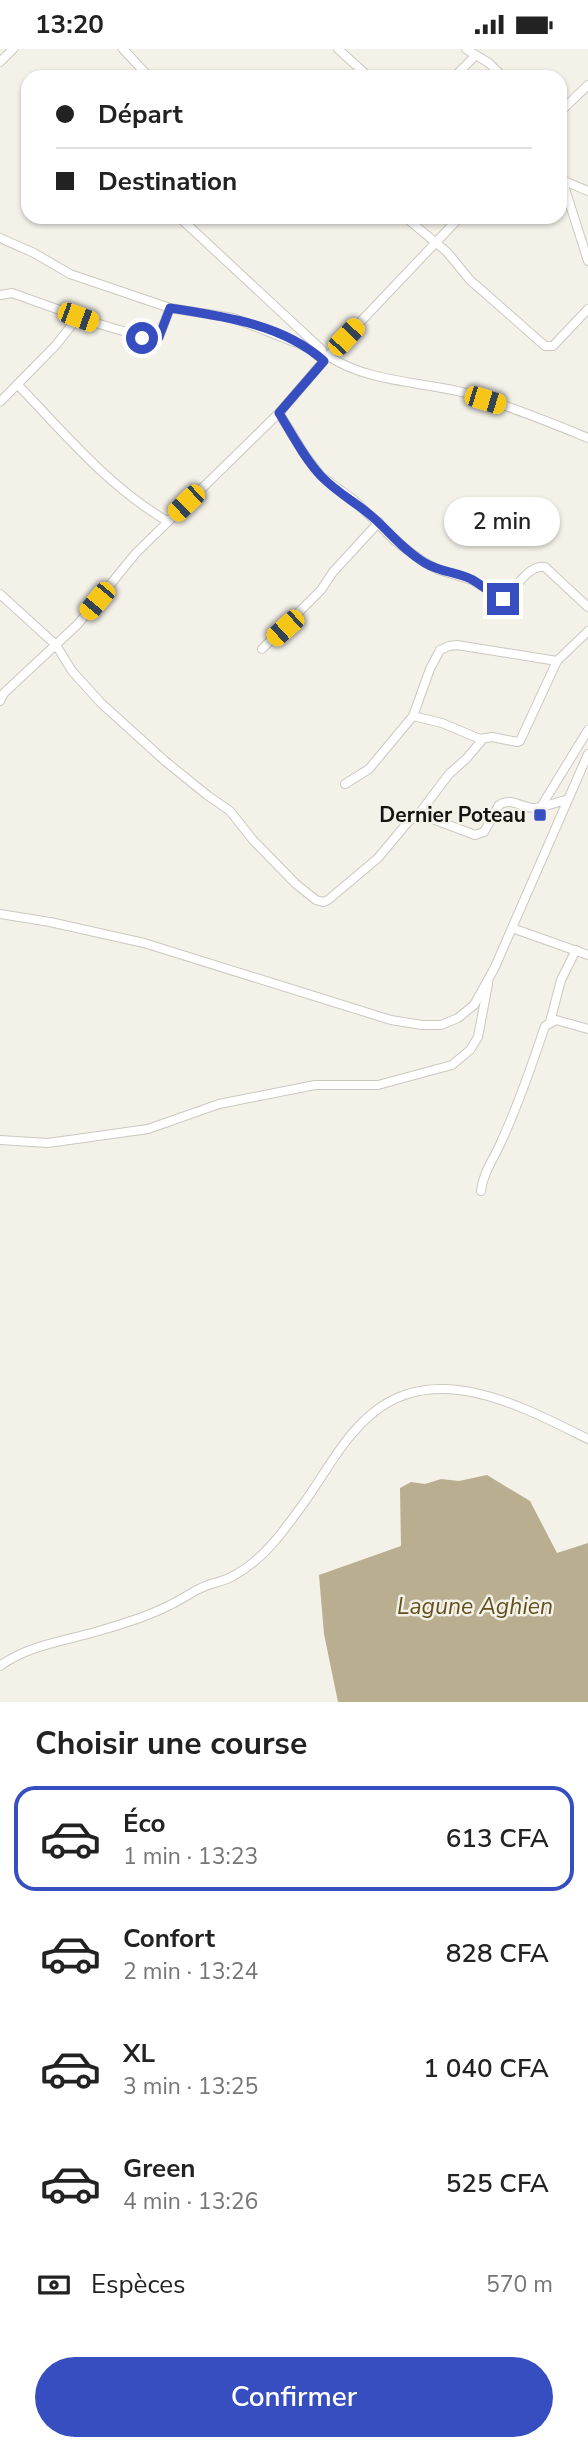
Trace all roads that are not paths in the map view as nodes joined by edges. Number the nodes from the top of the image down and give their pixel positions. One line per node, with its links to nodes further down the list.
1 (13, 49): 6 (street)
2 (125, 49): 7 (street)
3 (338, 49): 8 (street)
4 (466, 49): 5 (street)
5 (475, 56): 9 (street); 10 (street)
6 (0, 62)
7 (143, 70)
8 (361, 70)
9 (461, 70)
10 (496, 70)
11 (588, 85): 12 (street)
12 (567, 105)
13 (567, 180): 14 (street)
14 (587, 190)
15 (567, 196): 19 (street)
16 (187, 224): 28 (street)
17 (413, 224): 22 (street)
18 (454, 224): 22 (street)
19 (578, 232): 20 (street); 23 (street)
20 (588, 237)
21 (0, 238): 25 (street)
22 (436, 243): 26 (street); 28 (street)
23 (588, 261)
24 (0, 295): 27 (street)
25 (170, 308): 27 (street); 28 (street)
26 (588, 310)
27 (78, 317): 29 (street)
28 (323, 358): 31 (street); 32 (street)
29 (18, 385): 30 (street); 33 (street)
30 (0, 402)
31 (279, 413): 33 (street); 34 (street)
32 (588, 438)
33 (167, 521): 38 (street)
34 (379, 522): 36 (street); 39 (street)
35 (0, 594): 38 (street)
36 (588, 607)
37 (588, 631): 40 (street)
38 (56, 645): 41 (street); 49 (street)
39 (262, 649)
40 (557, 661): 42 (street); 44 (street)
41 (1, 696)
42 (413, 716): 44 (street); 46 (street)
43 (588, 730): 48 (street)
44 (483, 739): 49 (street)
45 (588, 754): 47 (street)
46 (345, 785)
47 (567, 800): 48 (street); 51 (street)
48 (541, 806): 49 (street)
49 (419, 814)
50 (0, 914): 54 (street)
51 (512, 928): 52 (street); 54 (street)
52 (576, 950): 53 (street); 55 (street)
53 (588, 955)
54 (489, 978): 57 (street)
55 (550, 1022): 56 (street); 58 (street)
56 (588, 1029)
57 (0, 1140)
58 (481, 1191)
59 (588, 1439): 60 (street)
60 (0, 1666)

